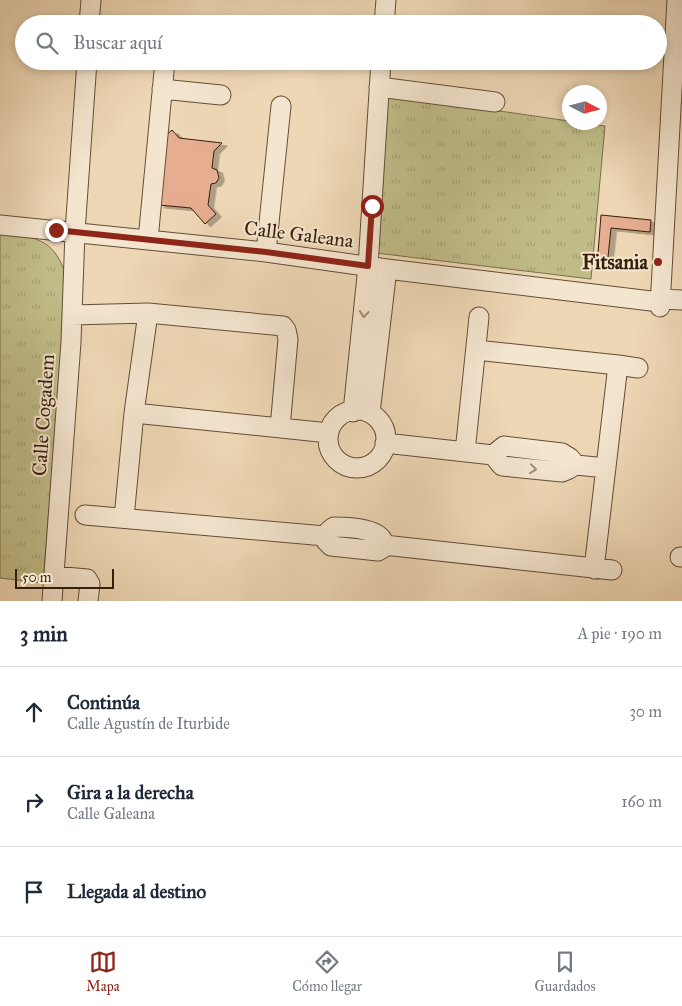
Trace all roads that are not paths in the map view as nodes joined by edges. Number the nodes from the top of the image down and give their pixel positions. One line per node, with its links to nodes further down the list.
1 (91, 0): 4 (street)
2 (386, 0): 5 (street)
3 (677, 0): 14 (street)
4 (90, 15)
5 (385, 15)
6 (86, 70): 16 (street, Calle Cogadem)
7 (164, 70): 10 (street)
8 (380, 70): 9 (street)
9 (379, 87): 12 (street); 19 (street)
10 (162, 89): 11 (street); 17 (street)
11 (221, 95)
12 (495, 102)
13 (281, 106): 18 (street)
14 (674, 177): 22 (street)
15 (0, 225): 16 (street, Calle Galeana)
16 (75, 232): 17 (street, Calle Galeana); 25 (street, Calle Cogadem)
17 (148, 240): 18 (street, Calle Galeana)
18 (266, 252): 19 (street, Calle Galeana)
19 (368, 266): 20 (street, Calle Galeana); 30 (street, one-way to 30)
20 (387, 269): 22 (street, Calle Galeana); 30 (street)
21 (682, 300): 22 (street)
22 (657, 302): 23 (street)
23 (682, 310)
24 (148, 313): 25 (street); 31 (street); 32 (street)
25 (72, 316): 39 (street, Calle Cogadem)
26 (479, 317): 27 (street)
27 (476, 350): 28 (street); 35 (street)
28 (618, 365): 29 (street); 36 (street)
29 (638, 368)
30 (361, 412): 33 (street); 34 (street)
31 (134, 413): 32 (street); 38 (street)
32 (280, 428): 33 (street)
33 (329, 433): 34 (street)
34 (385, 443): 35 (street)
35 (465, 452): 36 (street)
36 (606, 468): 38 (street)
37 (85, 515): 38 (street)
38 (124, 518)
39 (54, 576): 40 (street, Calle Cogadem); 41 (street)
40 (52, 601)
41 (88, 601)

